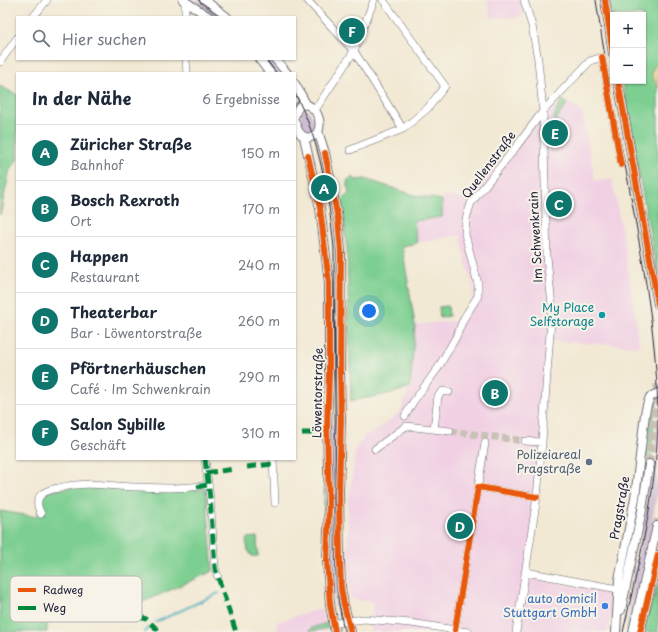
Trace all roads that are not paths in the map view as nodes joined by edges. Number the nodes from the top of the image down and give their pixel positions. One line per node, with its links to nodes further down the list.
1 (47, 0): 9 (street)
2 (184, 0): 10 (street); 11 (main road)
3 (204, 0): 12 (main road)
4 (307, 0): 15 (street)
5 (374, 0): 15 (street)
6 (383, 0): 30 (street)
7 (524, 0): 28 (street, Im Schwenkrain)
8 (605, 0): 14 (main road)
9 (34, 16)
10 (185, 16)
11 (208, 16)
12 (226, 16)
13 (16, 39): 19 (street)
14 (612, 48)
15 (354, 51): 26 (street); 30 (street)
16 (186, 60): 20 (street)
17 (261, 60): 21 (main road)
18 (276, 60): 22 (main road)
19 (0, 62)
20 (187, 72)
21 (269, 72)
22 (286, 72)
23 (619, 84): 35 (main road)
24 (296, 86): 25 (main road)
25 (306, 104): 26 (main road); 27 (main road)
26 (315, 110): 31 (main road, Löwentorstraße)
27 (296, 111)
28 (543, 111): 34 (street, Quellenstraße); 38 (street, Quellenstraße); 42 (street, Im Schwenkrain)
29 (296, 127): 32 (main road, Löwentorstraße)
30 (403, 129): 33 (street)
31 (318, 132): 32 (main road); 58 (main road, Löwentorstraße)
32 (304, 137): 59 (main road, Löwentorstraße)
33 (350, 150)
34 (622, 165)
35 (658, 304)
36 (449, 392): 39 (street)
37 (658, 393): 57 (main road, Pragstraße)
38 (405, 416)
39 (434, 429): 40 (street); 44 (street)
40 (450, 431)
41 (525, 441): 42 (street)
42 (542, 442): 50 (street, Im Schwenkrain)
43 (485, 443): 49 (street)
44 (376, 449)
45 (205, 460): 48 (street)
46 (273, 460): 51 (street)
47 (649, 464): 64 (main road)
48 (207, 485): 52 (street); 56 (street)
49 (478, 487): 50 (street); 60 (street)
50 (537, 497): 55 (street)
51 (275, 503)
52 (41, 514)
53 (657, 526): 65 (main road)
54 (658, 554): 66 (main road)
55 (526, 572): 57 (street); 63 (street)
56 (218, 577)
57 (618, 589): 64 (main road, Pragstraße)
58 (348, 621): 59 (street); 60 (street); 61 (main road, Löwentorstraße)
59 (334, 628)
60 (454, 630): 62 (street)
61 (351, 632)
62 (468, 632)
63 (516, 632)
64 (616, 632)
65 (633, 632)
66 (640, 632)

